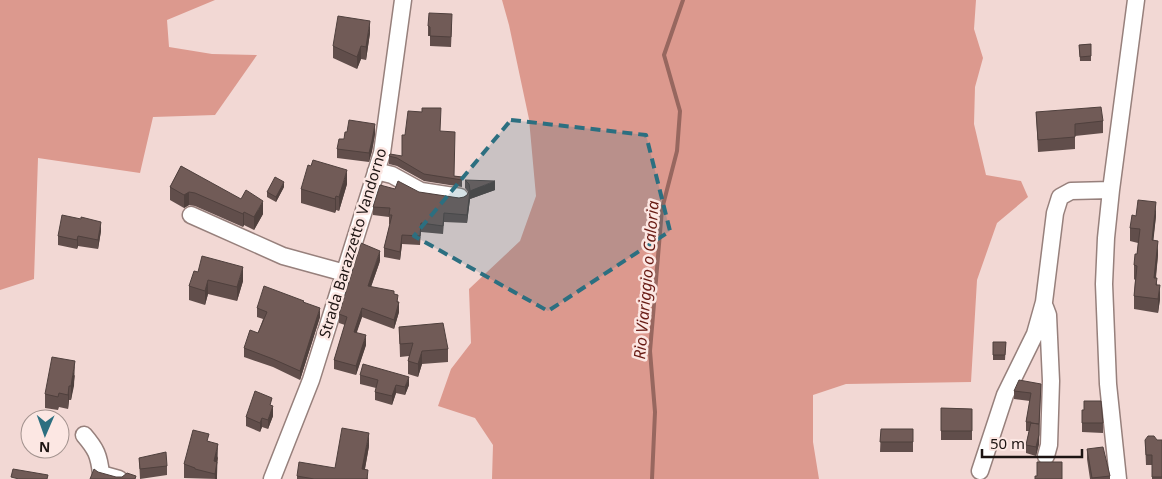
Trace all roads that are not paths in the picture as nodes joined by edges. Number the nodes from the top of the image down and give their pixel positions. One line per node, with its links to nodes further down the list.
1 (403, 0): 3 (street, Strada Barazzetto Vandorno)
2 (1136, 0): 4 (street)
3 (376, 171): 5 (street); 7 (street, Strada Barazzetto Vandorno)
4 (1111, 190): 8 (street); 14 (street)
5 (460, 197)
6 (191, 215): 7 (street)
7 (345, 273): 13 (street, Strada Barazzetto Vandorno)
8 (1044, 302): 10 (street); 11 (street)
9 (84, 435): 12 (street)
10 (1046, 456)
11 (980, 471)
12 (119, 479)
13 (272, 479)
14 (1118, 479)

